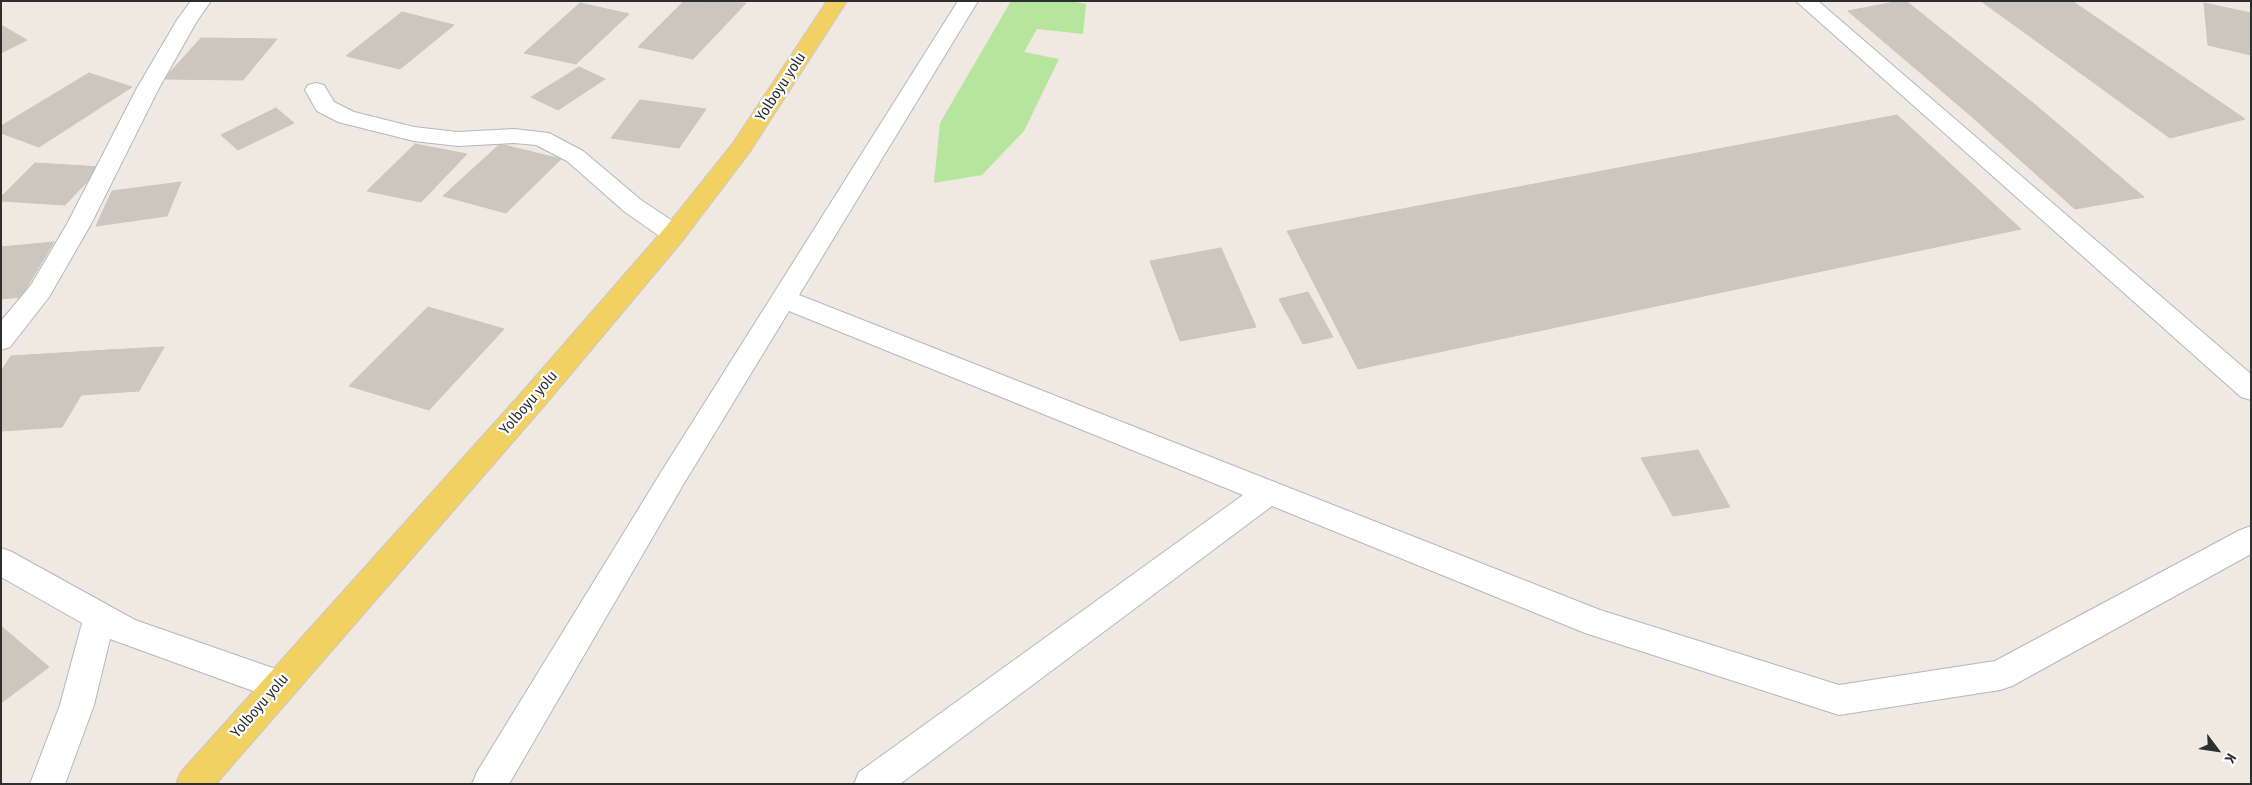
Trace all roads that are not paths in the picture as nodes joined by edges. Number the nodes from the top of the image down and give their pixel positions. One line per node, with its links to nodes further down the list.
1 (201, 1): 8 (street)
2 (837, 1): 6 (main road, Yolboyu yolu)
3 (968, 1): 7 (street)
4 (1806, 1): 9 (street)
5 (316, 90): 6 (street)
6 (674, 234): 14 (main road, Yolboyu yolu)
7 (784, 299): 10 (street); 17 (street)
8 (1, 340)
9 (2251, 390)
10 (1269, 492): 11 (street); 18 (street)
11 (2251, 539)
12 (1, 561): 13 (street)
13 (100, 617): 14 (street); 15 (street)
14 (278, 685): 16 (main road, Yolboyu yolu)
15 (47, 784)
16 (193, 784)
17 (490, 784)
18 (871, 784)

